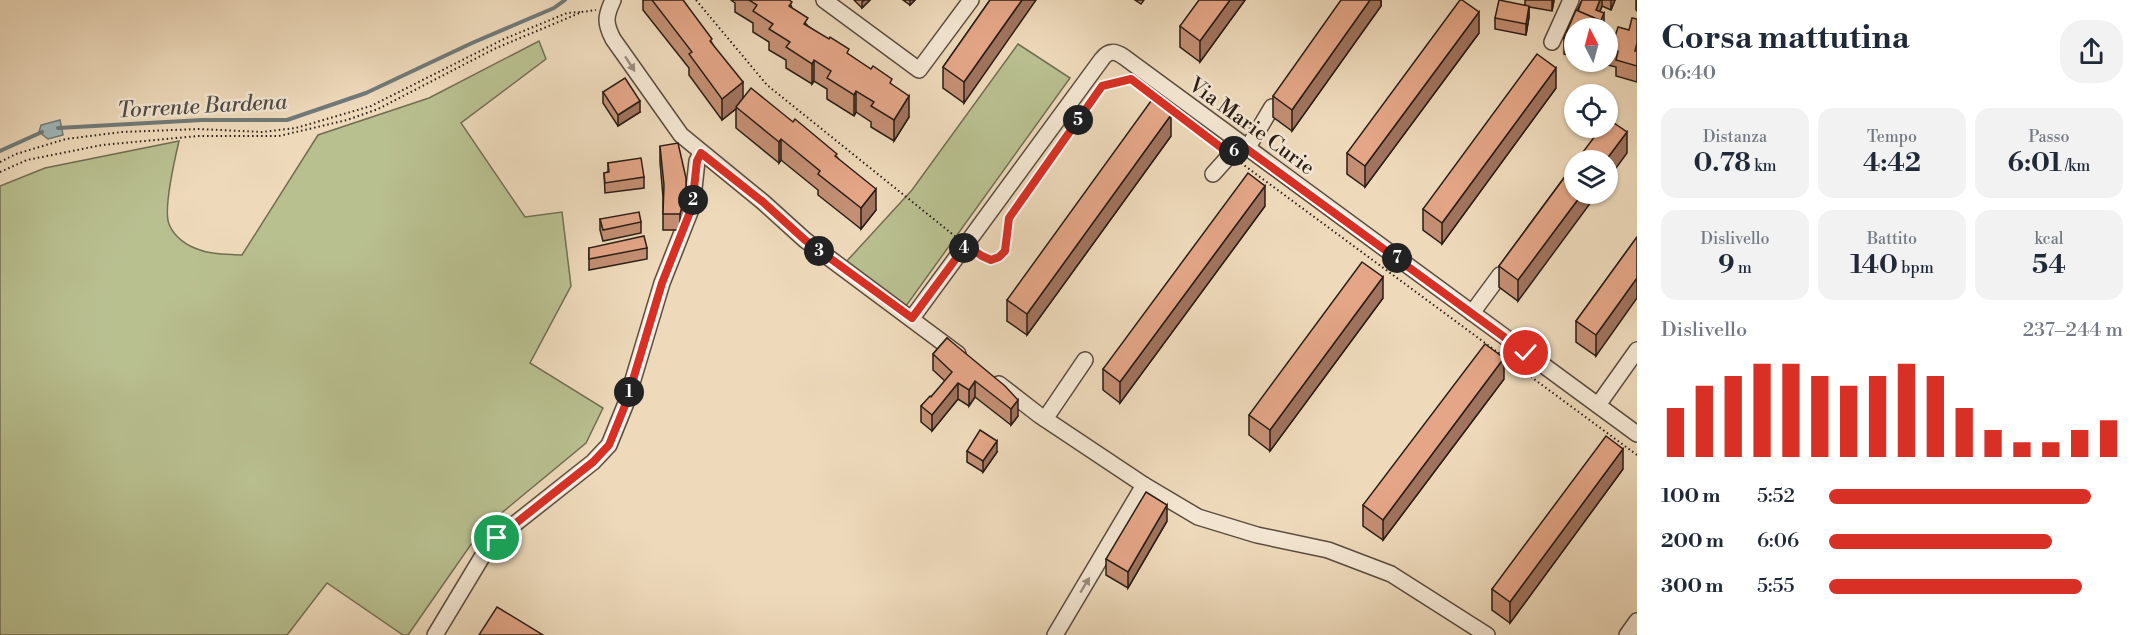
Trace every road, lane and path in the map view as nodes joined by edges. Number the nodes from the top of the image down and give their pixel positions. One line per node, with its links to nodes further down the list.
1 (613, 0): 12 (street, one-way to 12)
2 (696, 0): 16 (path)
3 (824, 0): 4 (street)
4 (971, 0)
5 (1571, 0): 8 (street)
6 (597, 9): 7 (path)
7 (582, 12): 13 (path); 14 (path)
8 (1552, 42)
9 (1131, 79): 16 (path)
10 (1272, 107): 11 (street)
11 (1239, 149): 15 (street); 16 (street, Via Marie Curie); 18 (street, Via Marie Curie); 27 (path)
12 (701, 153): 19 (street); 30 (street)
13 (0, 162)
14 (0, 172)
15 (1213, 174)
16 (966, 245): 19 (street, Via Marie Curie)
17 (1500, 275): 18 (street)
18 (1472, 313): 24 (street, Via Marie Curie)
19 (912, 318): 21 (street)
20 (1637, 350): 24 (street)
21 (966, 360)
22 (1085, 360): 25 (street)
23 (984, 373): 25 (street)
24 (1598, 405): 26 (street, Via Marie Curie)
25 (1045, 419): 28 (street)
26 (1637, 434)
27 (1637, 455)
28 (1144, 485): 31 (street, one-way to 28); 32 (street)
29 (1637, 621): 33 (street)
30 (435, 635)
31 (1055, 635)
32 (1487, 635)
33 (1627, 635)

